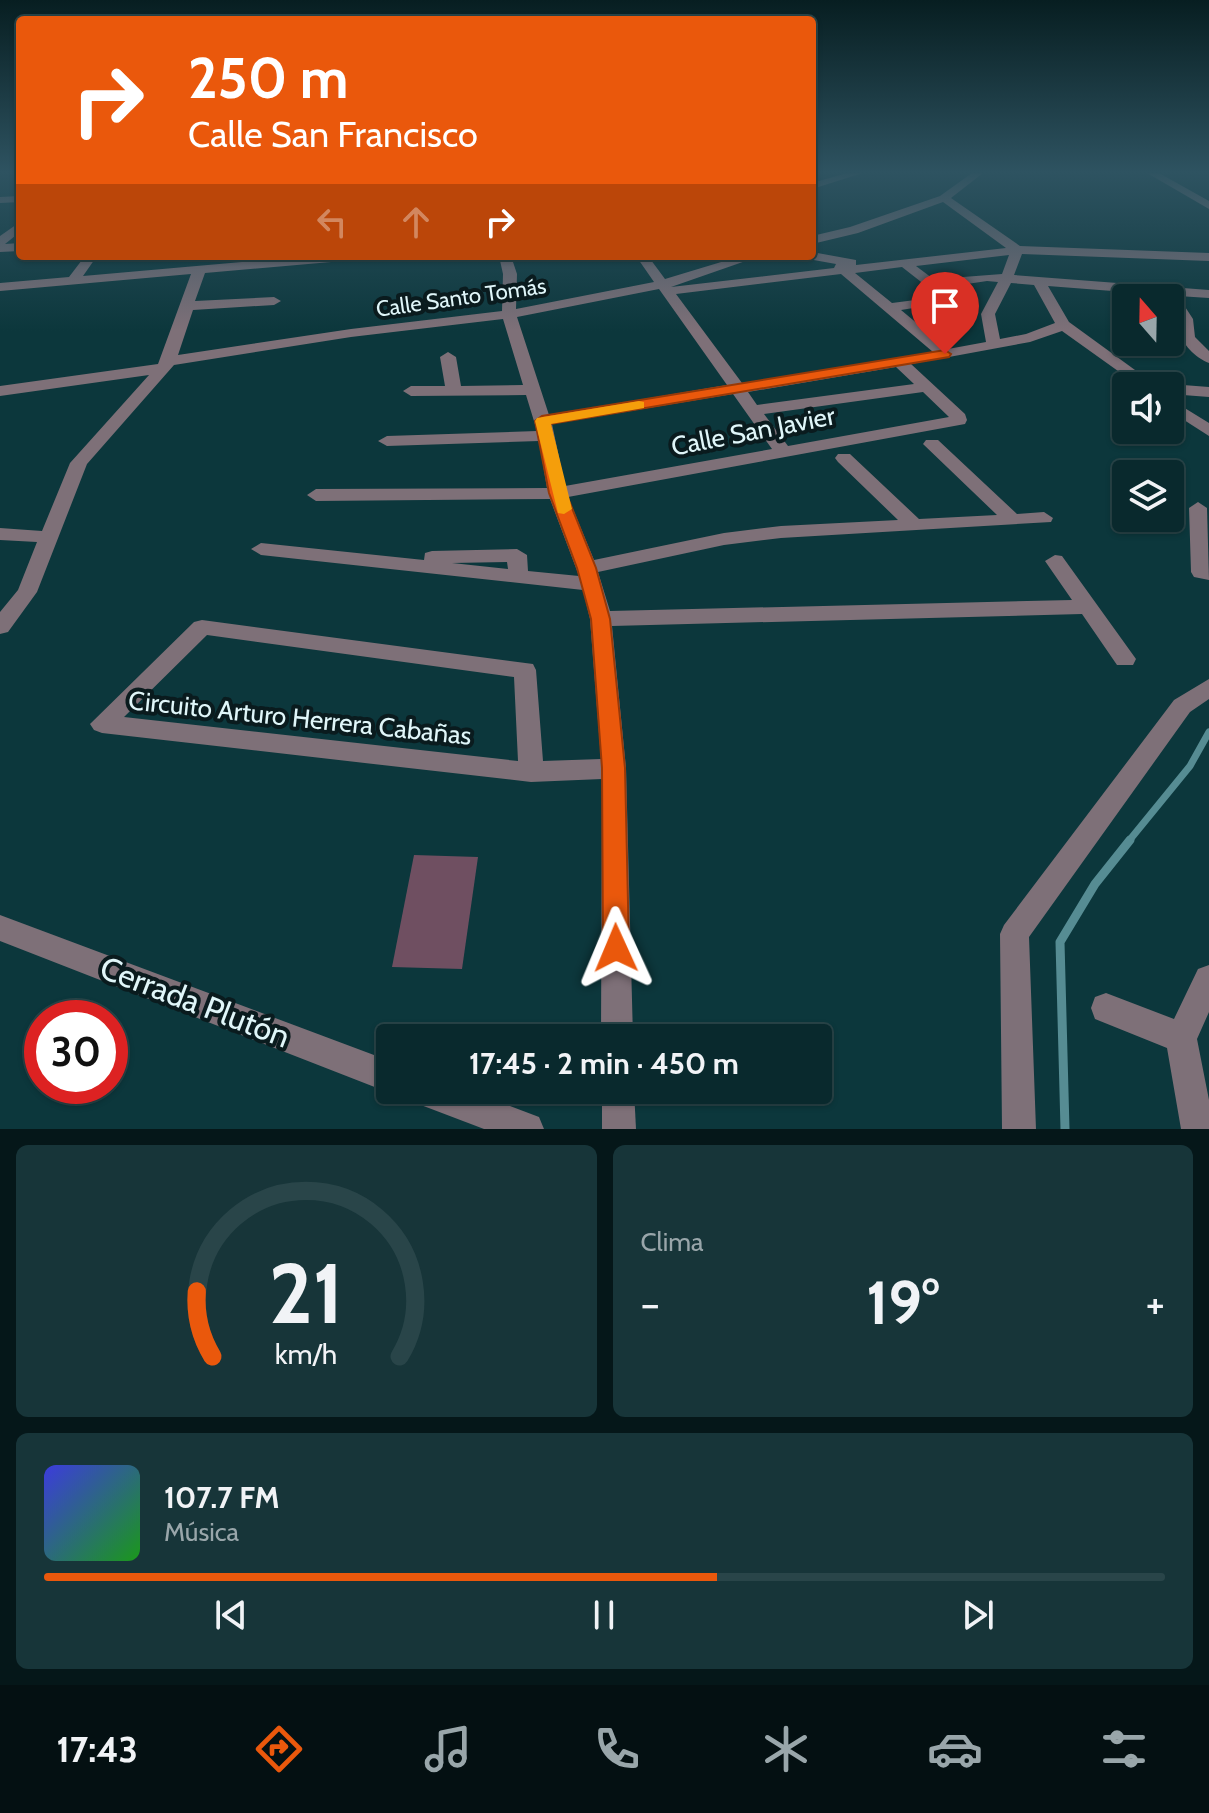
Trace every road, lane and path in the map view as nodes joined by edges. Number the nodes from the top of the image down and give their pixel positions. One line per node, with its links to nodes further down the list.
1 (868, 226): 4 (street)
2 (983, 226): 6 (street)
3 (16, 228): 5 (street)
4 (819, 238)
5 (0, 242)
6 (1017, 250): 8 (street); 15 (street); 20 (street)
7 (816, 257): 14 (street)
8 (1209, 257)
9 (88, 260): 19 (street)
10 (290, 260): 16 (street)
11 (506, 260): 31 (street)
12 (645, 260): 23 (street)
13 (743, 260): 23 (street, Calle Santo Tomás)
14 (832, 260): 17 (street); 18 (street)
15 (905, 263): 17 (street); 25 (street)
16 (210, 265): 19 (street); 29 (street)
17 (871, 267): 18 (street)
18 (844, 270): 23 (street); 30 (street)
19 (74, 279): 22 (street)
20 (1006, 280): 21 (street); 25 (street); 36 (street)
21 (1040, 283): 24 (street); 32 (street)
22 (0, 287)
23 (665, 287): 31 (street, Calle Santo Tomás); 46 (street)
24 (1112, 288)
25 (941, 291): 30 (street)
26 (1184, 292): 27 (street)
27 (1209, 294)
28 (274, 301): 29 (street)
29 (188, 306): 43 (street)
30 (890, 308): 39 (street)
31 (509, 314): 43 (street, Calle Santo Tomás); 47 (street)
32 (1063, 325): 34 (street); 38 (street)
33 (1184, 331): 37 (street)
34 (1030, 338): 36 (street); 38 (street)
35 (1209, 343): 37 (street)
36 (994, 344): 39 (street)
37 (1191, 344): 41 (street)
38 (1099, 348): 44 (street)
39 (945, 354): 42 (street)
40 (448, 357): 51 (street)
41 (1209, 358)
42 (900, 362): 45 (street); 46 (street)
43 (166, 365): 49 (street, Calle Santo Tomás); 68 (street)
44 (1131, 372)
45 (926, 387): 53 (street); 59 (street, Calle San Javier)
46 (739, 388): 53 (street); 55 (street)
47 (533, 390): 51 (street); 55 (street)
48 (1184, 390): 52 (street)
49 (0, 391)
50 (411, 391): 51 (street)
51 (454, 391)
52 (1209, 392)
53 (754, 410): 59 (street)
54 (1184, 414): 56 (street)
55 (544, 428): 57 (street); 61 (street)
56 (1209, 431)
57 (387, 441)
58 (932, 444): 65 (street)
59 (784, 453): 61 (street, Calle San Javier)
60 (844, 458): 66 (street)
61 (557, 493): 62 (street, Calle San Javier); 73 (street)
62 (316, 495)
63 (1198, 508): 72 (street)
64 (1044, 518): 65 (street)
65 (1013, 520): 66 (street)
66 (915, 526): 73 (street)
67 (0, 534): 68 (street)
68 (48, 537): 77 (street)
69 (261, 549): 70 (street)
70 (358, 559): 74 (street); 74 (street)
71 (1055, 561): 75 (street)
72 (1209, 573)
73 (588, 576): 74 (street); 76 (street)
74 (518, 577)
75 (1088, 607): 76 (street); 78 (street)
76 (601, 619): 80 (street)
77 (1, 625)
78 (1125, 659)
79 (1209, 687): 92 (street)
80 (614, 768): 81 (street, Circuito Arturo Herrera Cabañas); 85 (street)
81 (531, 772): 81 (street, Circuito Arturo Herrera Cabañas)
82 (0, 928): 87 (street, Cerrada Plutón)
83 (1209, 979): 86 (street)
84 (1106, 1008): 86 (street)
85 (617, 1024)
86 (1181, 1038): 93 (street)
87 (376, 1072)
88 (462, 1104): 90 (street)
89 (618, 1104): 91 (street)
90 (527, 1129)
91 (619, 1129)
92 (1019, 1129)
93 (1198, 1129)

